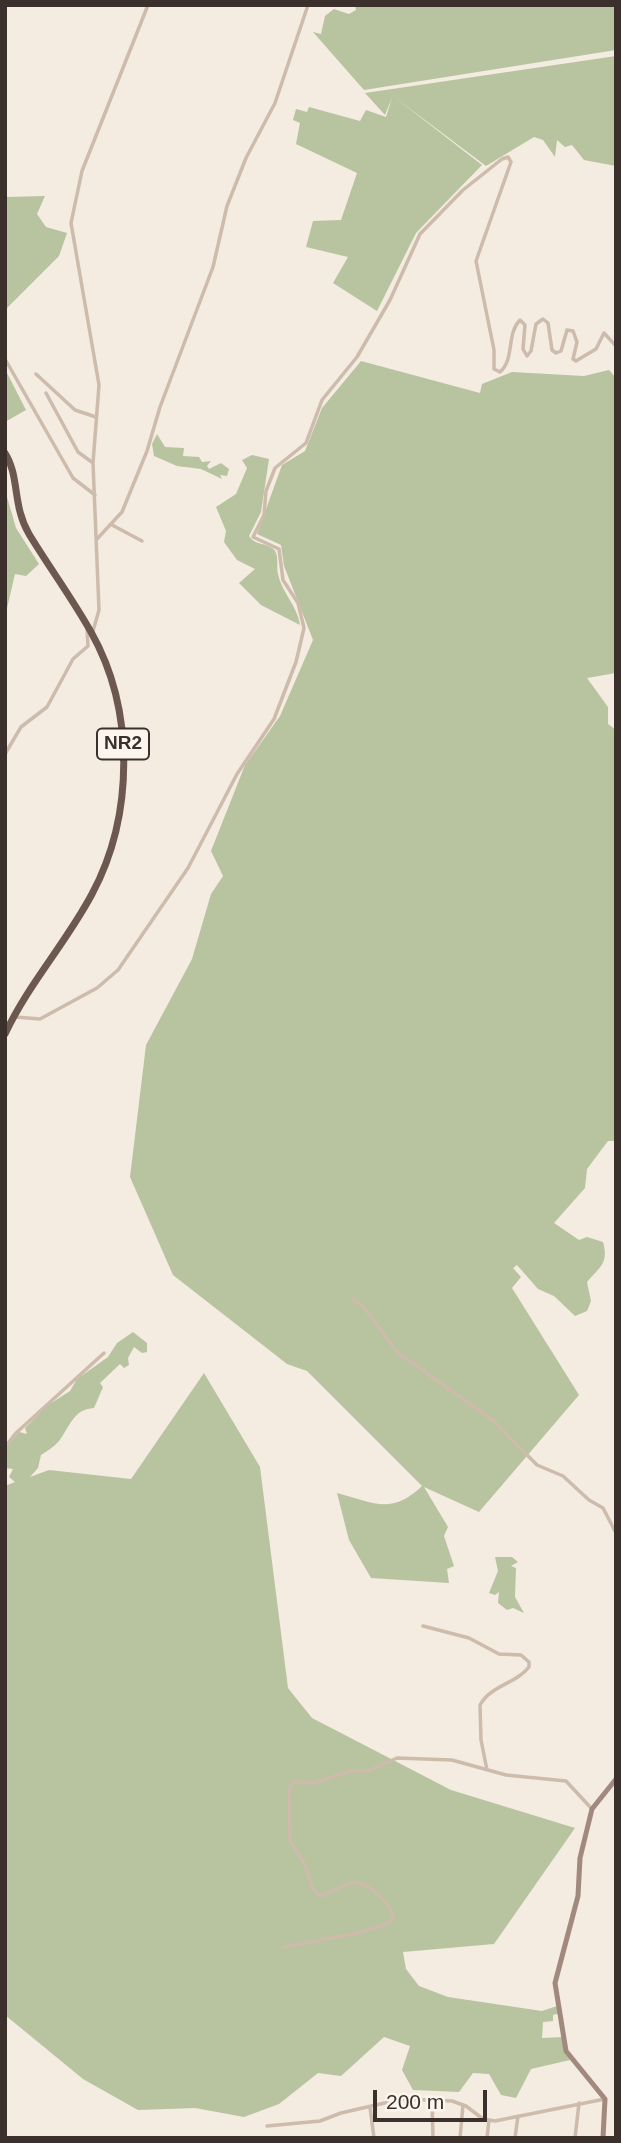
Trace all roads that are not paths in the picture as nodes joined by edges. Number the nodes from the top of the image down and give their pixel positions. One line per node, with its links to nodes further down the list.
1 (148, 5): 7 (street)
2 (308, 5): 11 (street)
3 (616, 346): 16 (street)
4 (5, 359): 10 (street)
5 (36, 374): 7 (street)
6 (46, 393): 9 (street)
7 (96, 417): 9 (street)
8 (5, 453): 14 (highway, NR2)
9 (93, 463): 10 (street)
10 (95, 495): 12 (street)
11 (112, 525): 12 (street); 13 (street)
12 (96, 540): 14 (street)
13 (142, 541)
14 (90, 629): 15 (street); 16 (highway, NR2)
15 (5, 754)
16 (13, 1017): 17 (highway, NR2)
17 (5, 1034)
18 (353, 1300): 21 (street)
19 (104, 1353): 20 (street)
20 (5, 1447)
21 (616, 1533)
22 (423, 1626): 23 (street)
23 (487, 1770): 25 (street); 26 (street)
24 (616, 1779): 25 (main road)
25 (592, 1809): 27 (main road)
26 (284, 1947)
27 (605, 2099): 29 (street); 41 (main road)
28 (432, 2100): 30 (street); 31 (street); 36 (street)
29 (579, 2103): 32 (street); 40 (street)
30 (463, 2105): 33 (street); 37 (street)
31 (370, 2107): 34 (street); 35 (street)
32 (518, 2116): 33 (street); 39 (street)
33 (489, 2120): 38 (street)
34 (267, 2126)
35 (374, 2138)
36 (432, 2138)
37 (460, 2138)
38 (487, 2138)
39 (515, 2138)
40 (575, 2138)
41 (603, 2138)

